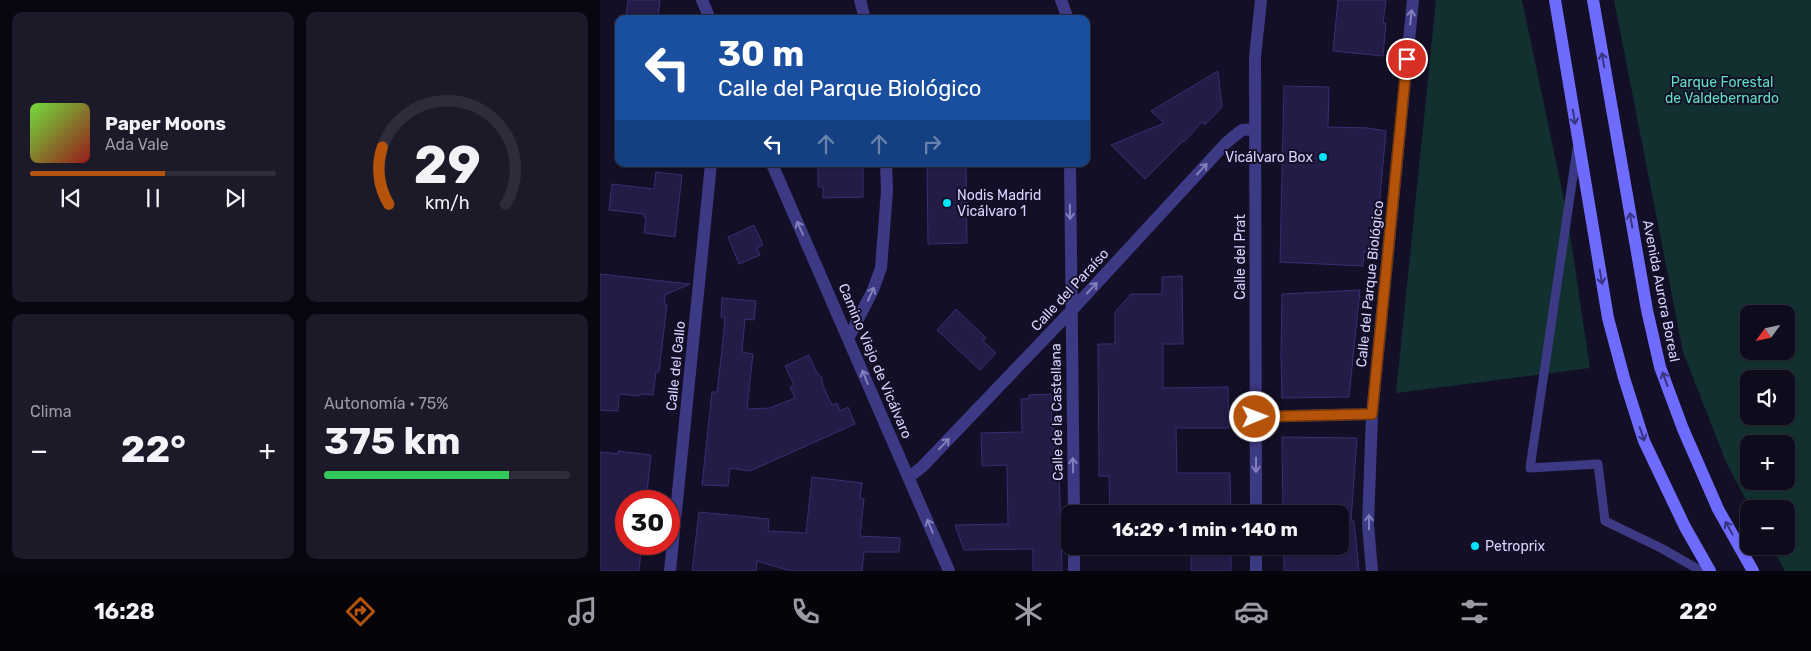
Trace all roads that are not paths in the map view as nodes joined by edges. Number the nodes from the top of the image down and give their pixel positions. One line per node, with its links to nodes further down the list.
1 (702, 0): 8 (street)
2 (860, 0): 9 (street)
3 (1061, 0): 10 (street)
4 (1260, 0): 11 (street, Calle del Prat)
5 (1413, 0): 19 (street, Calle del Parque Biológico, one-way to 5)
6 (1555, 0): 12 (main road, one-way to 12)
7 (1593, 0): 33 (main road, Avenida Aurora Boreal, one-way to 7)
8 (708, 15)
9 (864, 15)
10 (1067, 15)
11 (1255, 129): 17 (street, Calle del Paraíso, one-way to 11); 20 (street, Calle del Prat)
12 (1578, 144): 31 (lane); 32 (main road, one-way to 32)
13 (711, 167): 26 (street, Calle del Gallo)
14 (773, 167): 18 (street, Camino Viejo de Vicálvaro, one-way to 14)
15 (886, 167): 18 (street, one-way to 15)
16 (1070, 167): 17 (street, Calle de la Castellana, one-way to 17)
17 (1072, 310): 21 (street, Calle del Paraíso, one-way to 17); 22 (street, Calle de la Castellana, one-way to 17)
18 (849, 338): 21 (street, Camino Viejo de Vicálvaro, one-way to 18)
19 (1372, 414): 20 (street); 30 (street, Calle del Parque Biológico, one-way to 19)
20 (1255, 417): 23 (street, Calle del Prat, one-way to 23)
21 (908, 477): 27 (street, Camino Viejo de Vicálvaro, one-way to 21)
22 (1074, 505)
23 (1256, 505)
24 (1074, 555): 28 (street)
25 (1256, 555): 29 (street)
26 (670, 571)
27 (949, 571)
28 (1074, 571)
29 (1256, 571)
30 (1372, 571)
31 (1701, 571)
32 (1710, 571)
33 (1752, 571)

